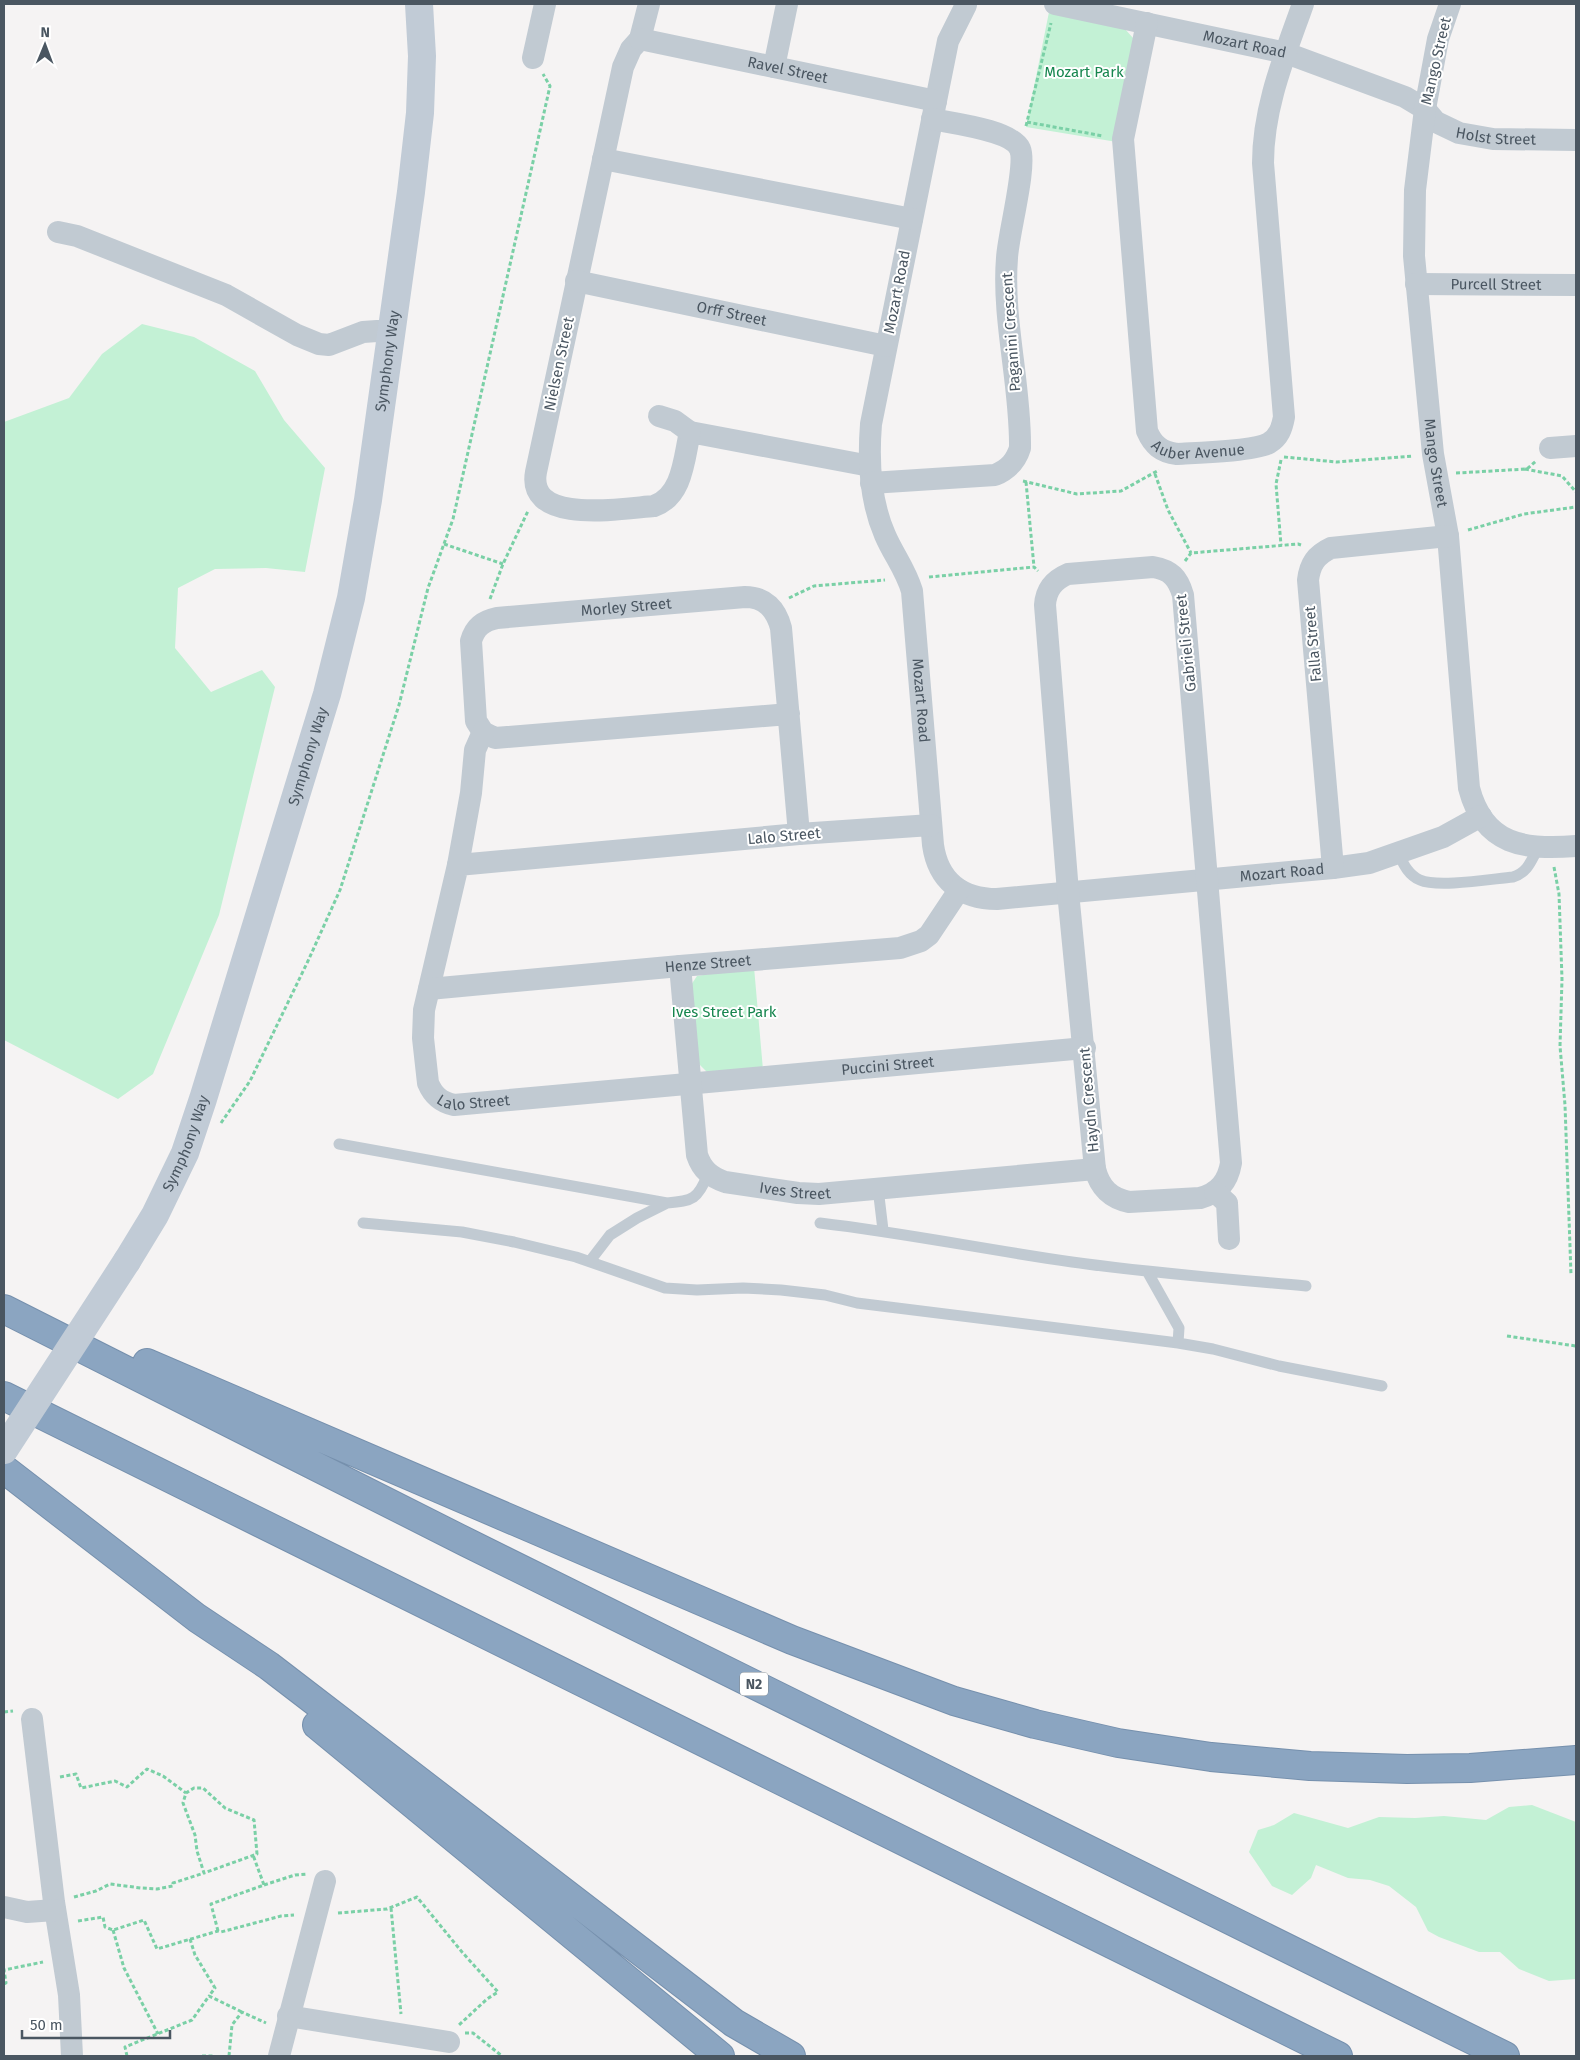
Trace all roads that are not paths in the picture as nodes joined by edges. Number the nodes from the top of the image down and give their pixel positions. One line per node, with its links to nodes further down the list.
1 (419, 4): 23 (main road, Symphony Way)
2 (545, 4): 12 (street)
3 (649, 4): 10 (street)
4 (787, 4): 13 (street)
5 (971, 4): 15 (street, Mozart Road)
6 (1055, 4): 9 (street, Mozart Road)
7 (1303, 4): 11 (street, Auber Avenue)
8 (1450, 4): 14 (street, Mango Street)
9 (1147, 23): 11 (street, Mozart Road); 11 (street, Auber Avenue)
10 (640, 39): 13 (street, Ravel Street); 17 (street)
11 (1286, 53): 14 (street, Mozart Road)
12 (533, 58)
13 (774, 67): 15 (street, Ravel Street)
14 (1425, 109): 16 (street, Holst Street); 21 (street, Mango Street)
15 (934, 110): 18 (street, Mozart Road); 29 (street, Paganini Crescent)
16 (1576, 140)
17 (603, 159): 18 (street); 20 (street, Nielsen Street)
18 (912, 219): 24 (street, Mozart Road)
19 (58, 232): 23 (street)
20 (576, 281): 24 (street, Orff Street); 26 (street, Nielsen Street)
21 (1416, 284): 22 (street, Purcell Street); 30 (street, Mango Street)
22 (1576, 285)
23 (392, 333): 66 (main road, Symphony Way, bridge)
24 (886, 346): 29 (street, Mozart Road)
25 (659, 416): 26 (street)
26 (690, 432): 29 (street)
27 (1576, 446): 28 (street)
28 (1550, 448)
29 (871, 475): 34 (street, Mozart Road)
30 (1448, 536): 33 (street, Mango Street); 40 (street, Falla Street)
31 (789, 714): 32 (street); 32 (street, Morley Street); 35 (street, Morley Street)
32 (483, 732): 39 (street, Lalo Street)
33 (1481, 816): 37 (street, Mango Street); 38 (street, Mozart Road)
34 (931, 825): 35 (street, Lalo Street); 42 (street, Mozart Road)
35 (800, 834): 39 (street, Lalo Street)
36 (1576, 846): 37 (street, Mango Street)
37 (1544, 848): 38 (lane)
38 (1398, 853): 40 (street, Mozart Road)
39 (458, 865): 45 (street, Lalo Street)
40 (1333, 868): 41 (street, Mozart Road)
41 (1208, 880): 43 (street, Mozart Road); 43 (street, Gabrieli Street); 52 (street)
42 (959, 890): 43 (street, Mozart Road); 44 (street, Henze Street)
43 (1068, 892): 46 (street, Haydn Crescent)
44 (680, 966): 45 (street, Henze Street); 47 (street)
45 (429, 989): 47 (street, Lalo Street)
46 (1084, 1048): 47 (street, Puccini Street); 49 (street, Haydn Crescent)
47 (690, 1083): 50 (street)
48 (339, 1144): 53 (lane)
49 (1095, 1169): 51 (street, Ives Street); 52 (street, Haydn Crescent)
50 (708, 1174): 51 (street, Ives Street); 53 (lane)
51 (878, 1188): 56 (lane)
52 (1215, 1192): 57 (street)
53 (666, 1203): 58 (lane)
54 (363, 1223): 58 (lane)
55 (820, 1223): 56 (lane)
56 (883, 1230): 59 (lane)
57 (1229, 1239)
58 (590, 1262): 63 (lane)
59 (1147, 1271): 60 (lane); 63 (lane)
60 (1306, 1286)
61 (4, 1295): 70 (highway)
62 (4, 1309): 81 (highway, N2)
63 (1178, 1343): 64 (lane)
64 (1382, 1386)
65 (4, 1396): 80 (highway)
66 (4, 1450)
67 (4, 1469): 68 (highway)
68 (198, 1618): 78 (highway); 79 (highway)
69 (32, 1719): 73 (street)
70 (1576, 1760)
71 (325, 1880): 74 (street)
72 (4, 1906): 73 (street)
73 (55, 1906): 76 (street)
74 (287, 2022): 75 (street); 77 (street)
75 (456, 2037)
76 (72, 2056)
77 (279, 2056)
78 (720, 2056)
79 (791, 2056)
80 (1338, 2056)
81 (1506, 2056)

